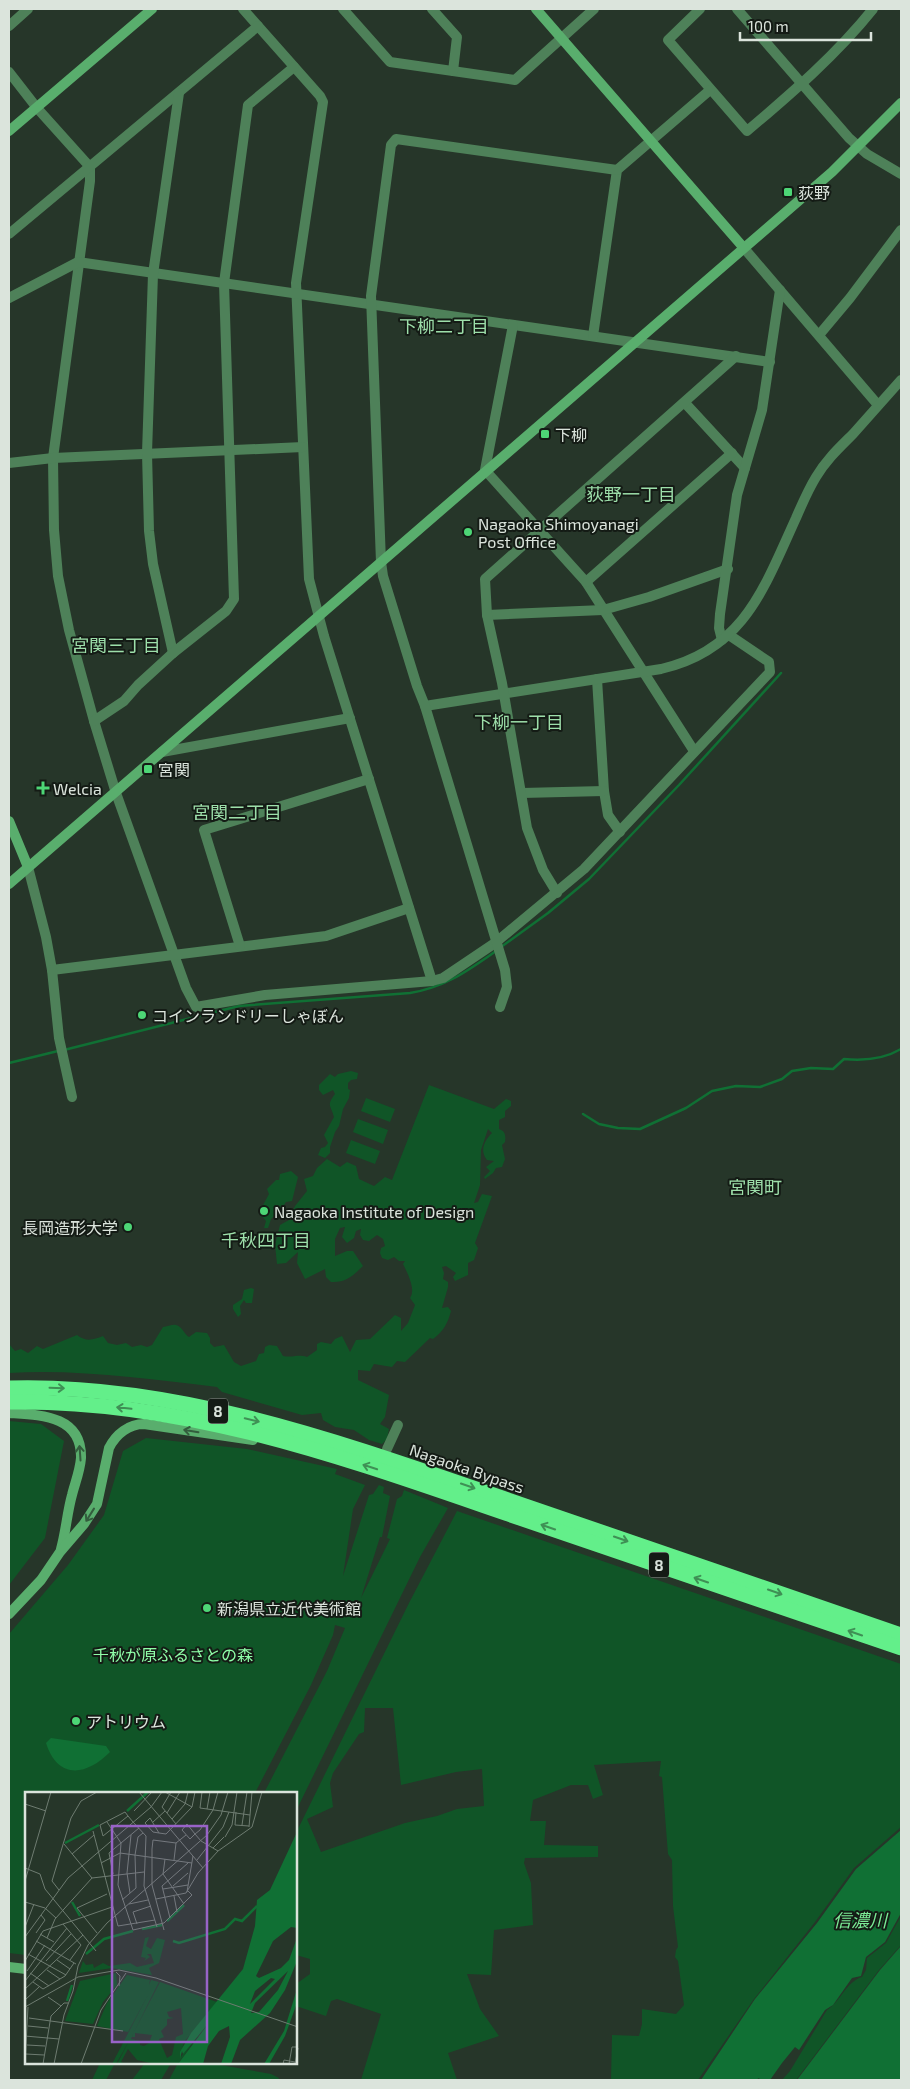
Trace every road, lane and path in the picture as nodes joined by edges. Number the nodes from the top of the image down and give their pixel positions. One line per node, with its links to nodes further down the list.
1 (28, 9): 11 (street)
2 (152, 9): 21 (street)
3 (243, 9): 12 (street)
4 (342, 9): 15 (street)
5 (432, 9): 15 (street)
6 (536, 9): 13 (street)
7 (594, 9): 13 (street)
8 (700, 9): 18 (street)
9 (737, 9): 17 (street)
10 (873, 9): 17 (street)
11 (9, 26)
12 (258, 26): 14 (street); 19 (street)
13 (561, 37): 15 (street); 23 (street)
14 (294, 67): 33 (street); 35 (street)
15 (453, 71)
16 (9, 72): 21 (street)
17 (802, 84): 18 (street); 24 (street)
18 (710, 90): 23 (street)
19 (179, 93): 25 (street); 32 (street)
20 (901, 103): 24 (street)
21 (37, 108): 22 (street); 25 (street)
22 (9, 131)
23 (651, 141): 26 (street); 30 (street)
24 (856, 145): 27 (street); 30 (street)
25 (90, 167): 29 (street); 31 (street)
26 (617, 170): 37 (street); 40 (street)
27 (901, 174)
28 (901, 230): 39 (street)
29 (9, 234)
30 (743, 247): 34 (street); 41 (street)
31 (78, 262): 32 (street); 36 (street); 51 (street)
32 (153, 274): 33 (street); 49 (street)
33 (224, 283): 35 (street); 48 (street)
34 (780, 290): 39 (street); 43 (street)
35 (297, 293): 37 (street); 47 (street)
36 (9, 298)
37 (371, 304): 38 (street); 56 (street)
38 (513, 325): 40 (street); 54 (street)
39 (819, 335): 46 (street)
40 (593, 336): 41 (street)
41 (636, 342): 42 (street); 54 (street)
42 (736, 356): 43 (street); 45 (street)
43 (770, 362): 53 (street)
44 (901, 380): 46 (street)
45 (685, 403): 50 (street); 55 (street)
46 (878, 405): 62 (street)
47 (303, 447): 48 (street); 61 (street)
48 (230, 450): 49 (street); 63 (street)
49 (146, 453): 51 (street); 63 (street)
50 (732, 453): 53 (street); 58 (street)
51 (53, 458): 52 (street); 69 (street)
52 (9, 463)
53 (745, 468): 57 (street)
54 (485, 470): 55 (street); 56 (street)
55 (540, 531): 58 (street); 60 (street)
56 (381, 562): 61 (street); 67 (street)
57 (728, 569): 59 (street); 62 (street)
58 (586, 582): 59 (street)
59 (603, 610): 60 (street); 64 (street)
60 (487, 615): 66 (street)
61 (319, 617): 68 (street); 70 (street)
62 (726, 638): 64 (street); 71 (street)
63 (173, 653): 69 (street)
64 (643, 672): 65 (street); 71 (street)
65 (597, 679): 66 (street); 73 (street)
66 (504, 694): 67 (street); 75 (street)
67 (426, 706): 82 (street)
68 (350, 718): 70 (street); 72 (street)
69 (94, 721): 74 (street)
70 (162, 752): 74 (street)
71 (694, 752): 77 (street)
72 (370, 779): 81 (street); 83 (street)
73 (604, 791): 75 (street); 77 (street)
74 (116, 793): 78 (street); 84 (street)
75 (522, 793): 80 (street)
76 (9, 821): 78 (street)
77 (620, 832): 80 (street)
78 (28, 867): 79 (street); 85 (street)
79 (9, 884)
80 (557, 893): 82 (street)
81 (409, 908): 83 (street); 86 (street)
82 (495, 943): 86 (street); 87 (street)
83 (240, 946): 84 (street)
84 (174, 955): 85 (street); 86 (street)
85 (52, 970): 88 (street)
86 (432, 981)
87 (500, 1007)
88 (72, 1097)
89 (9, 1388): 95 (highway, Nagaoka Bypass / 8, one-way to 95)
90 (9, 1402): 93 (highway, Nagaoka Bypass / 8, one-way to 90)
91 (9, 1413): 96 (street, one-way to 91)
92 (398, 1425): 94 (street)
93 (308, 1448): 95 (highway, Nagaoka Bypass / 8, one-way to 93); 96 (street, one-way to 96)
94 (388, 1449)
95 (419, 1476): 98 (highway, Nagaoka Bypass / 8, one-way to 98); 99 (highway, Nagaoka Bypass / 8, one-way to 95)
96 (60, 1552): 97 (street)
97 (9, 1614)
98 (901, 1635)
99 (901, 1648)
100 (9, 1967): 101 (street)
101 (25, 1969)

